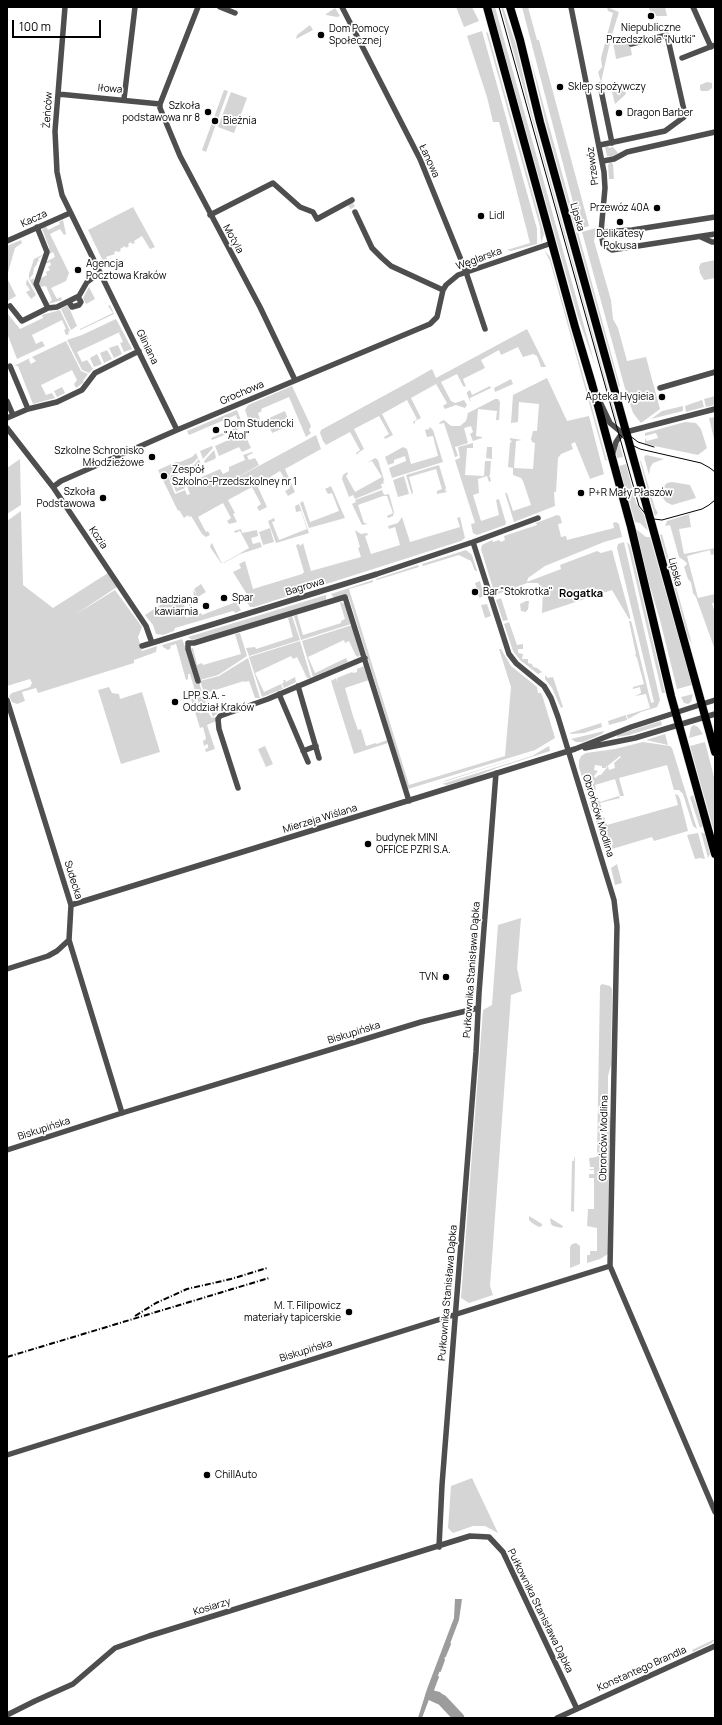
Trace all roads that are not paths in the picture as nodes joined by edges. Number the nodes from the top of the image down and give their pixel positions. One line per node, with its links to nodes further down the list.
1 (65, 7): 15 (street, Żeńców)
2 (135, 7): 16 (street)
3 (198, 7): 17 (street)
4 (220, 7): 10 (street)
5 (342, 7): 34 (street, Łanowa)
6 (488, 7): 33 (main road, Lipska)
7 (510, 7): 54 (main road, Lipska)
8 (571, 7): 20 (street, Przewóz)
9 (693, 7): 12 (street)
10 (233, 14)
11 (631, 44): 19 (street)
12 (713, 46): 13 (street)
13 (682, 58)
14 (600, 85): 19 (street)
15 (58, 94): 16 (street, Iłowa); 24 (street, Żeńców)
16 (124, 99): 17 (street, Iłowa)
17 (160, 104): 25 (street, Motyla)
18 (715, 132): 21 (street)
19 (612, 143): 20 (street)
20 (600, 145): 21 (street, Przewóz)
21 (603, 160): 28 (street, Przewóz)
22 (351, 202): 25 (street)
23 (355, 212): 36 (street)
24 (70, 213): 27 (street, Kacza); 35 (street, Gliniana)
25 (210, 216): 44 (street, Motyla)
26 (715, 217): 28 (street)
27 (37, 227): 31 (street, Kacza); 38 (street)
28 (601, 232): 30 (street)
29 (715, 234): 30 (street)
30 (701, 237): 32 (street)
31 (7, 241)
32 (715, 242)
33 (552, 244): 34 (street, Węglarska); 45 (main road, Lipska)
34 (466, 272): 36 (street, Węglarska); 39 (street, Łanowa)
35 (100, 273): 38 (street); 40 (street, Gliniana)
36 (443, 290): 44 (street, Grochowa)
37 (10, 306): 38 (street)
38 (48, 308)
39 (485, 329)
40 (139, 351): 48 (street); 53 (street, Gliniana)
41 (16, 363): 42 (street)
42 (8, 366): 48 (street)
43 (715, 372): 46 (street)
44 (295, 380): 53 (street, Grochowa)
45 (592, 384): 54 (street, Lipska); 55 (main road, Lipska)
46 (660, 388)
47 (7, 401): 50 (street)
48 (28, 409): 50 (street)
49 (715, 409): 54 (street)
50 (13, 415): 51 (street)
51 (7, 418)
52 (7, 428): 56 (street, Kozia)
53 (177, 430): 56 (street, Grochowa)
54 (624, 433): 55 (street); 67 (main road, Lipska)
55 (612, 458): 68 (main road, Lipska)
56 (53, 486): 59 (street, Kozia)
57 (538, 518): 58 (street, Bagrowa)
58 (473, 542): 59 (street, Bagrowa); 73 (street)
59 (152, 643): 60 (street, Bagrowa)
60 (142, 646)
61 (365, 658): 62 (street); 63 (street); 80 (street)
62 (198, 681)
63 (298, 686): 64 (street); 72 (street)
64 (279, 694): 74 (street); 79 (street)
65 (7, 700): 82 (street, Sudecka)
66 (715, 700): 67 (street, Mierzeja Wiślana)
67 (702, 704): 68 (street, Mierzeja Wiślana); 70 (main road, Lipska)
68 (676, 712): 71 (main road, Lipska); 73 (street, Mierzeja Wiślana)
69 (715, 714): 70 (street, Mierzeja Wiślana)
70 (706, 717): 71 (street, Mierzeja Wiślana); 75 (main road, Lipska)
71 (679, 725): 73 (street, Mierzeja Wiślana); 81 (main road, Lipska)
72 (316, 746): 74 (street); 76 (street)
73 (572, 750): 78 (street, Mierzeja Wiślana); 88 (street, Obrońców Modlina)
74 (303, 751): 77 (street)
75 (715, 752)
76 (320, 758)
77 (308, 762)
78 (496, 773): 80 (street, Mierzeja Wiślana); 85 (street, Pułkownika Stanisława Dąbka)
79 (238, 788)
80 (409, 801): 82 (street, Mierzeja Wiślana)
81 (715, 854)
82 (71, 905): 83 (street, Sudecka)
83 (69, 940): 84 (street); 86 (street, Sudecka)
84 (7, 969)
85 (478, 1008): 86 (street, Biskupińska); 89 (street, Pułkownika Stanisława Dąbka)
86 (122, 1113): 87 (street, Biskupińska)
87 (7, 1150)
88 (610, 1266): 89 (street, Biskupińska); 91 (street, Obrońców Modlina)
89 (455, 1314): 90 (street, Biskupińska); 92 (street, Pułkownika Stanisława Dąbka)
90 (7, 1455)
91 (715, 1512)
92 (439, 1547): 94 (street, Pułkownika Stanisława Dąbka); 95 (street, Kosiarzy)
93 (715, 1646): 94 (street, Konstantego Brandla)
94 (577, 1708): 96 (street)
95 (7, 1715)
96 (557, 1718)

